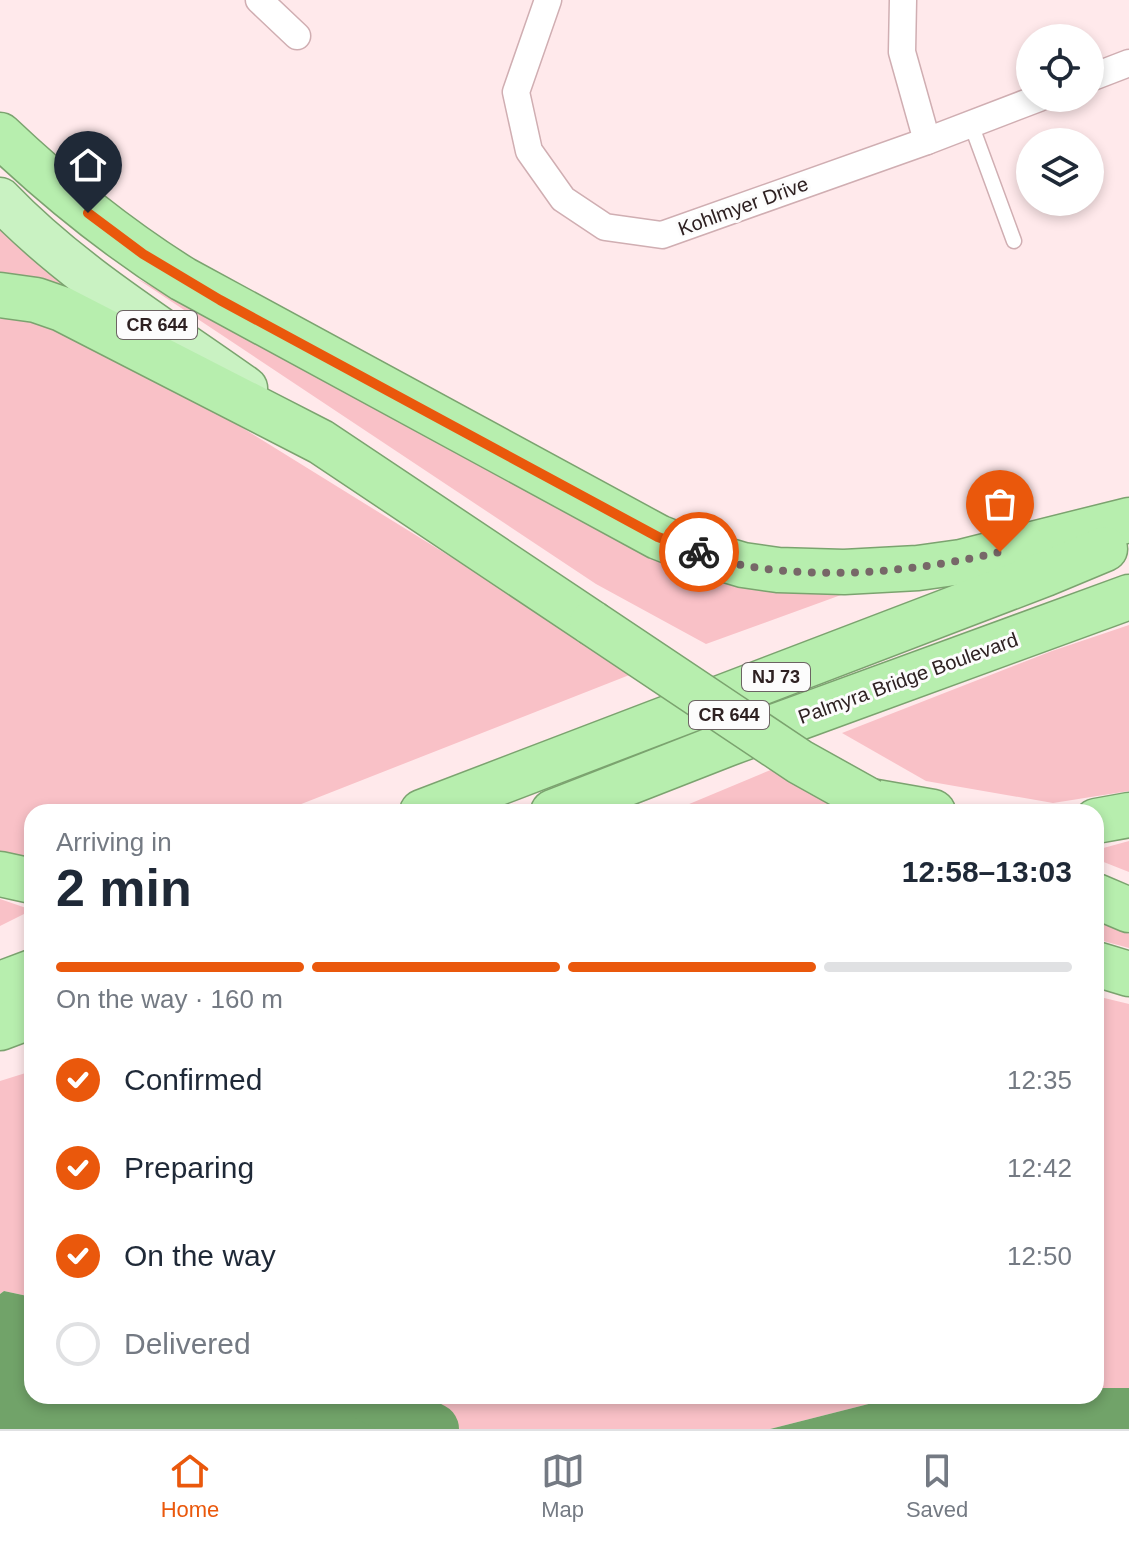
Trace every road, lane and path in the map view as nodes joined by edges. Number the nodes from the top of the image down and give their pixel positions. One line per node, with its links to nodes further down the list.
1 (259, 0): 4 (street)
2 (548, 0): 10 (street, Kohlmyer Drive)
3 (903, 0): 10 (street)
4 (297, 36)
5 (1129, 63): 6 (street)
6 (1104, 73)
7 (1016, 107): 8 (street, Kohlmyer Drive)
8 (971, 124): 10 (street, Kohlmyer Drive); 12 (lane)
9 (0, 135): 15 (highway, CR 644)
10 (927, 141)
11 (0, 199): 14 (main road, CR 644)
12 (1014, 241)
13 (0, 295): 14 (highway)
14 (321, 442): 20 (highway, CR 644, bridge)
15 (1129, 520)
16 (1129, 538): 18 (highway, NJ 73)
17 (1129, 597): 19 (highway, Palmyra Bridge Boulevard / NJ 73)
18 (443, 804)
19 (574, 804)
20 (879, 804)
21 (1129, 815): 22 (highway)
22 (1104, 820)
23 (0, 874): 24 (highway)
24 (24, 879)
25 (1104, 899): 26 (highway)
26 (1129, 910)
27 (1104, 966): 28 (highway)
28 (1129, 974)
29 (24, 975): 30 (highway)
30 (0, 984)
31 (24, 1019): 32 (highway)
32 (0, 1028)

